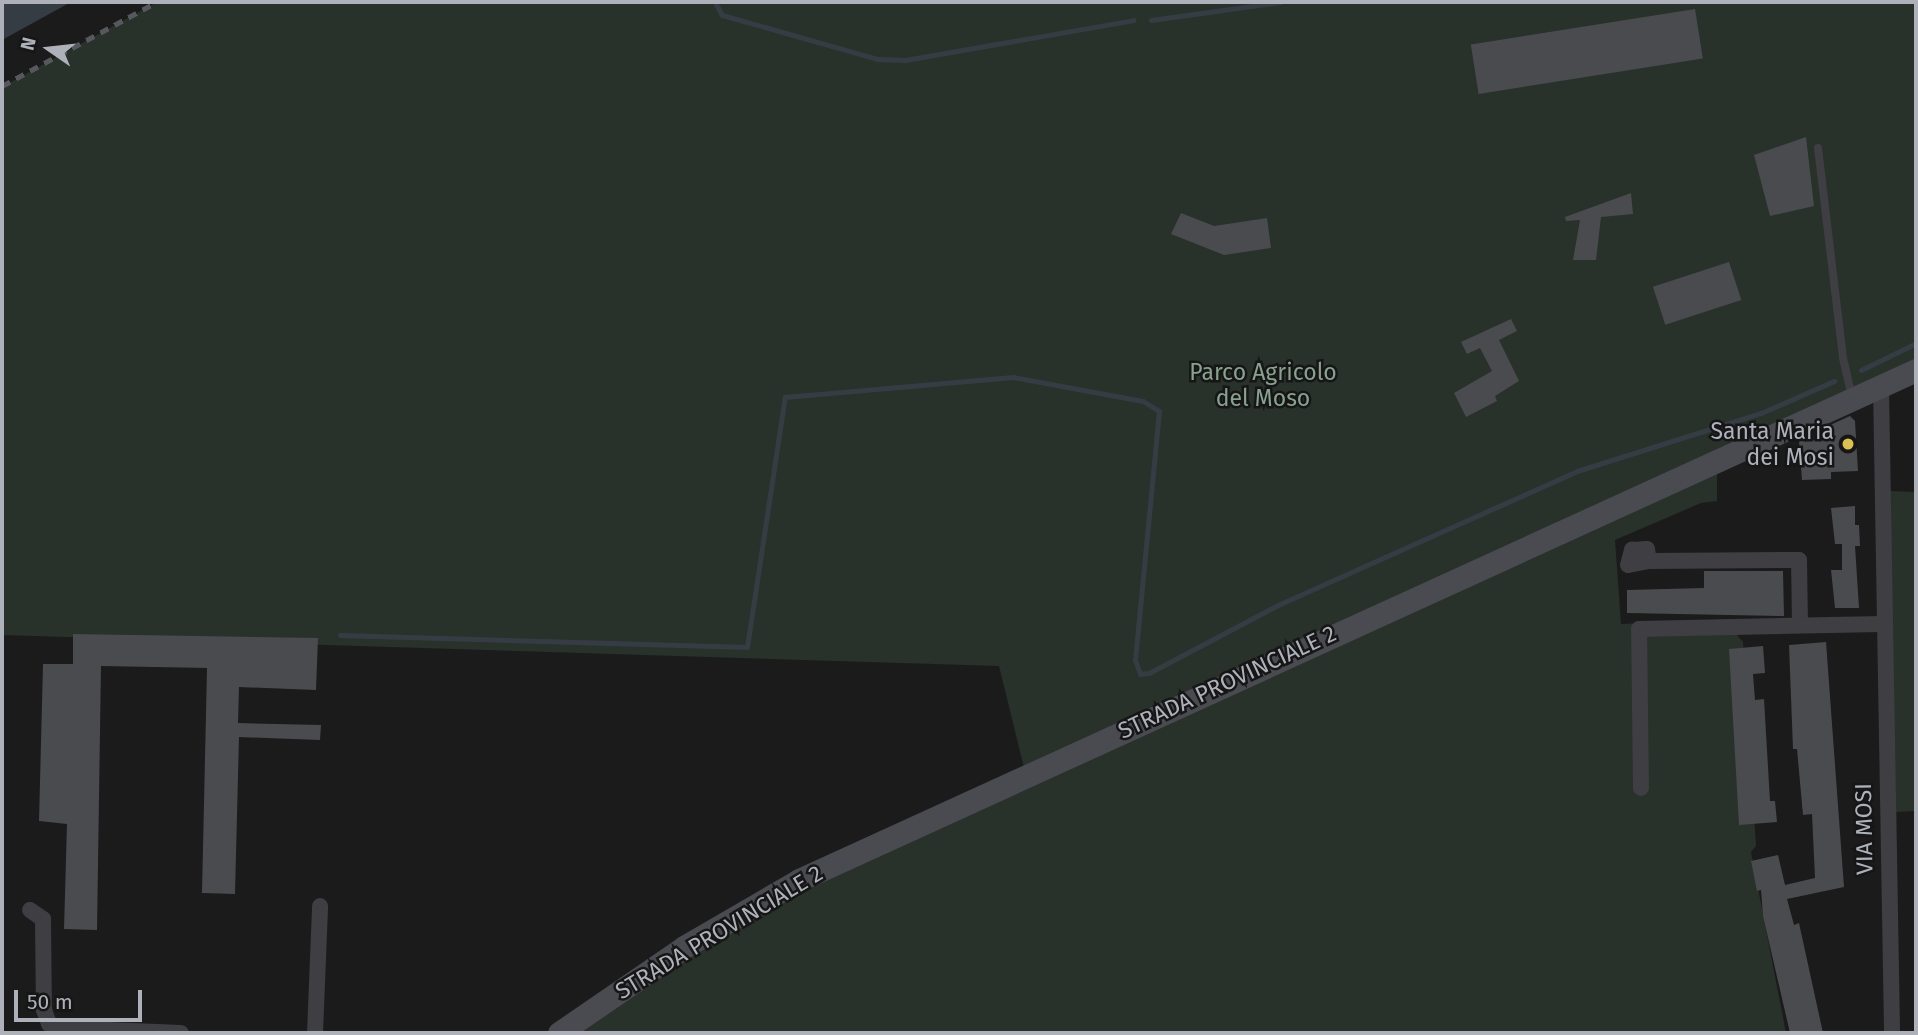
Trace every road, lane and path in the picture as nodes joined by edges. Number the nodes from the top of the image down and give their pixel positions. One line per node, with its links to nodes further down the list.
1 (1818, 148): 4 (lane)
2 (1916, 370): 3 (main road, STRADA PROVINCIALE 2)
3 (1881, 387): 4 (main road, STRADA PROVINCIALE 2); 6 (street, VIA MOSI)
4 (1853, 399): 13 (main road, STRADA PROVINCIALE 2)
5 (1649, 561): 7 (street)
6 (1882, 624): 7 (street); 14 (street, VIA MOSI)
7 (1800, 625): 8 (street)
8 (1642, 788)
9 (320, 906): 12 (street)
10 (30, 911): 11 (street)
11 (181, 1033)
12 (315, 1033)
13 (559, 1033)
14 (1892, 1033)

